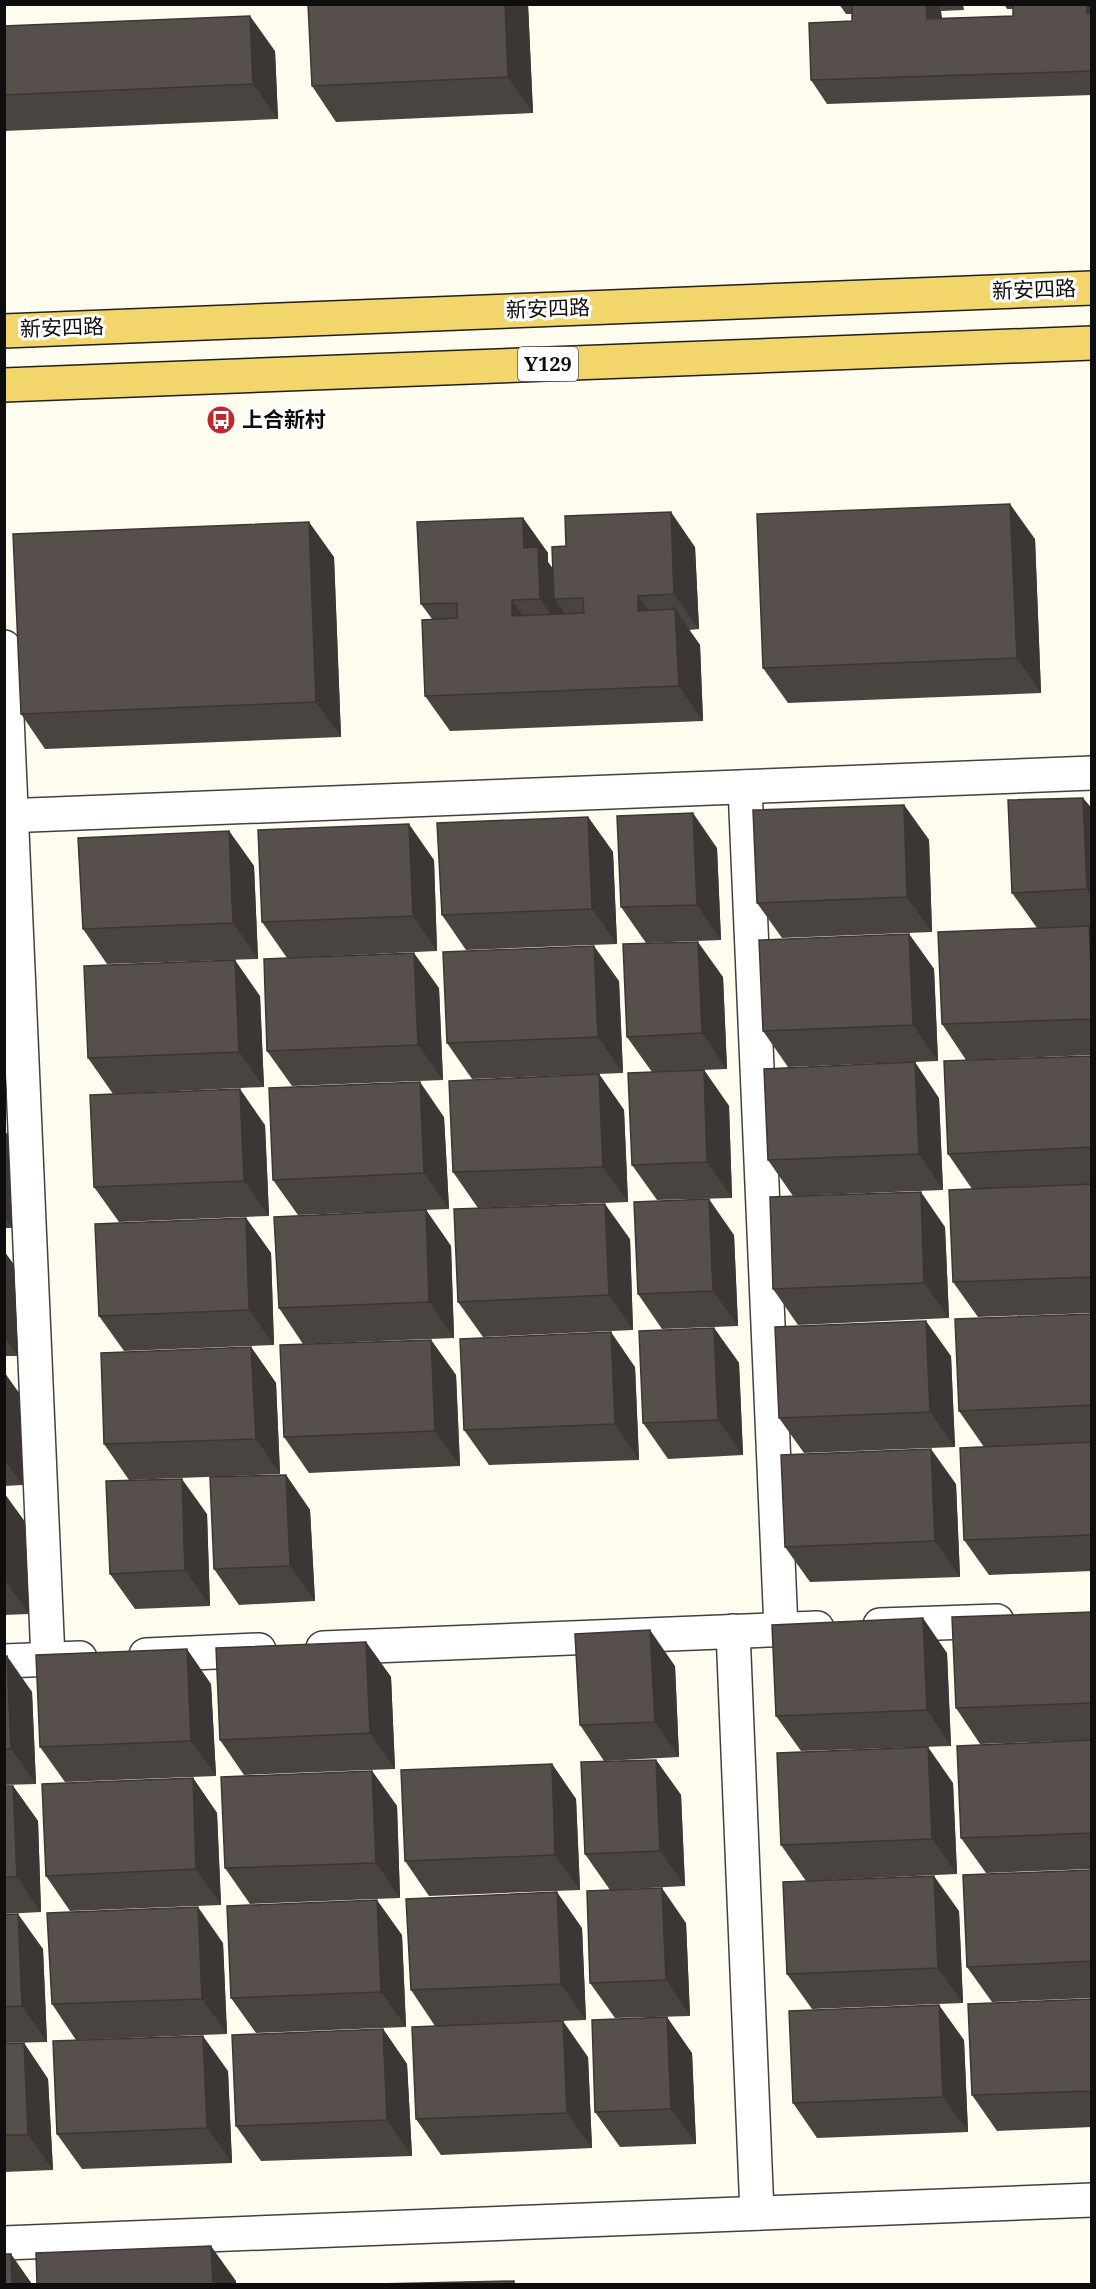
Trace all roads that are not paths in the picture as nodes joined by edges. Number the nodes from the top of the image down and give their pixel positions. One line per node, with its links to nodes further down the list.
1 (1091, 290): 2 (main road, 新安四路)
2 (4, 331)
3 (1092, 343): 4 (main road, Y129)
4 (4, 385)
5 (4, 647): 8 (street)
6 (1092, 773): 7 (street)
7 (745, 787): 8 (street); 10 (street)
8 (8, 816): 12 (street)
9 (1032, 1619): 10 (street)
10 (782, 1629): 11 (street)
11 (733, 1631): 12 (street); 15 (street)
12 (48, 1659): 13 (street)
13 (4, 1661)
14 (1092, 2200): 15 (street)
15 (757, 2213): 16 (street)
16 (4, 2243)

